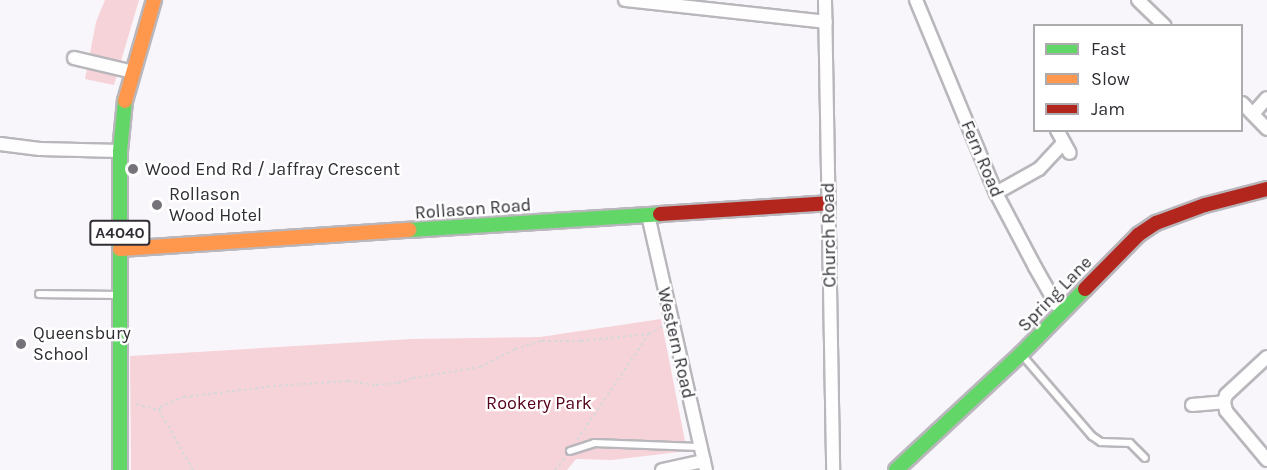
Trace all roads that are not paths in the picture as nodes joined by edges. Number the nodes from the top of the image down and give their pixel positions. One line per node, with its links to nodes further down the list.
1 (154, 0): 9 (street, A4040)
2 (625, 0): 6 (street)
3 (825, 0): 6 (street, Church Road)
4 (916, 0): 18 (street, Fern Road)
5 (1138, 0): 7 (street)
6 (826, 22): 19 (street, Church Road)
7 (1163, 24)
8 (74, 58): 9 (street)
9 (132, 72): 16 (street, A4040)
10 (1267, 98): 12 (street)
11 (1243, 104): 12 (street)
12 (1253, 114): 13 (street)
13 (1267, 129)
14 (1058, 132): 18 (street)
15 (0, 144): 16 (street)
16 (120, 151): 21 (street, A4040)
17 (1266, 188): 24 (street, Spring Lane)
18 (996, 193): 24 (street, Fern Road)
19 (828, 203): 20 (street, Rollason Road); 36 (street, Church Road)
20 (648, 215): 21 (street, Rollason Road); 29 (street, Western Road)
21 (120, 249): 23 (street, A4040)
22 (39, 294): 23 (lane)
23 (120, 295): 34 (street, A4040)
24 (1063, 311): 25 (street, Spring Lane)
25 (1021, 354): 31 (lane); 37 (street, Spring Lane)
26 (1267, 357): 27 (street)
27 (1224, 402): 28 (street); 32 (street)
28 (1192, 405)
29 (699, 447): 30 (lane); 33 (street, Western Road)
30 (570, 451)
31 (1145, 458)
32 (1267, 460)
33 (705, 465): 35 (street)
34 (120, 470)
35 (662, 470)
36 (833, 470)
37 (896, 470)

